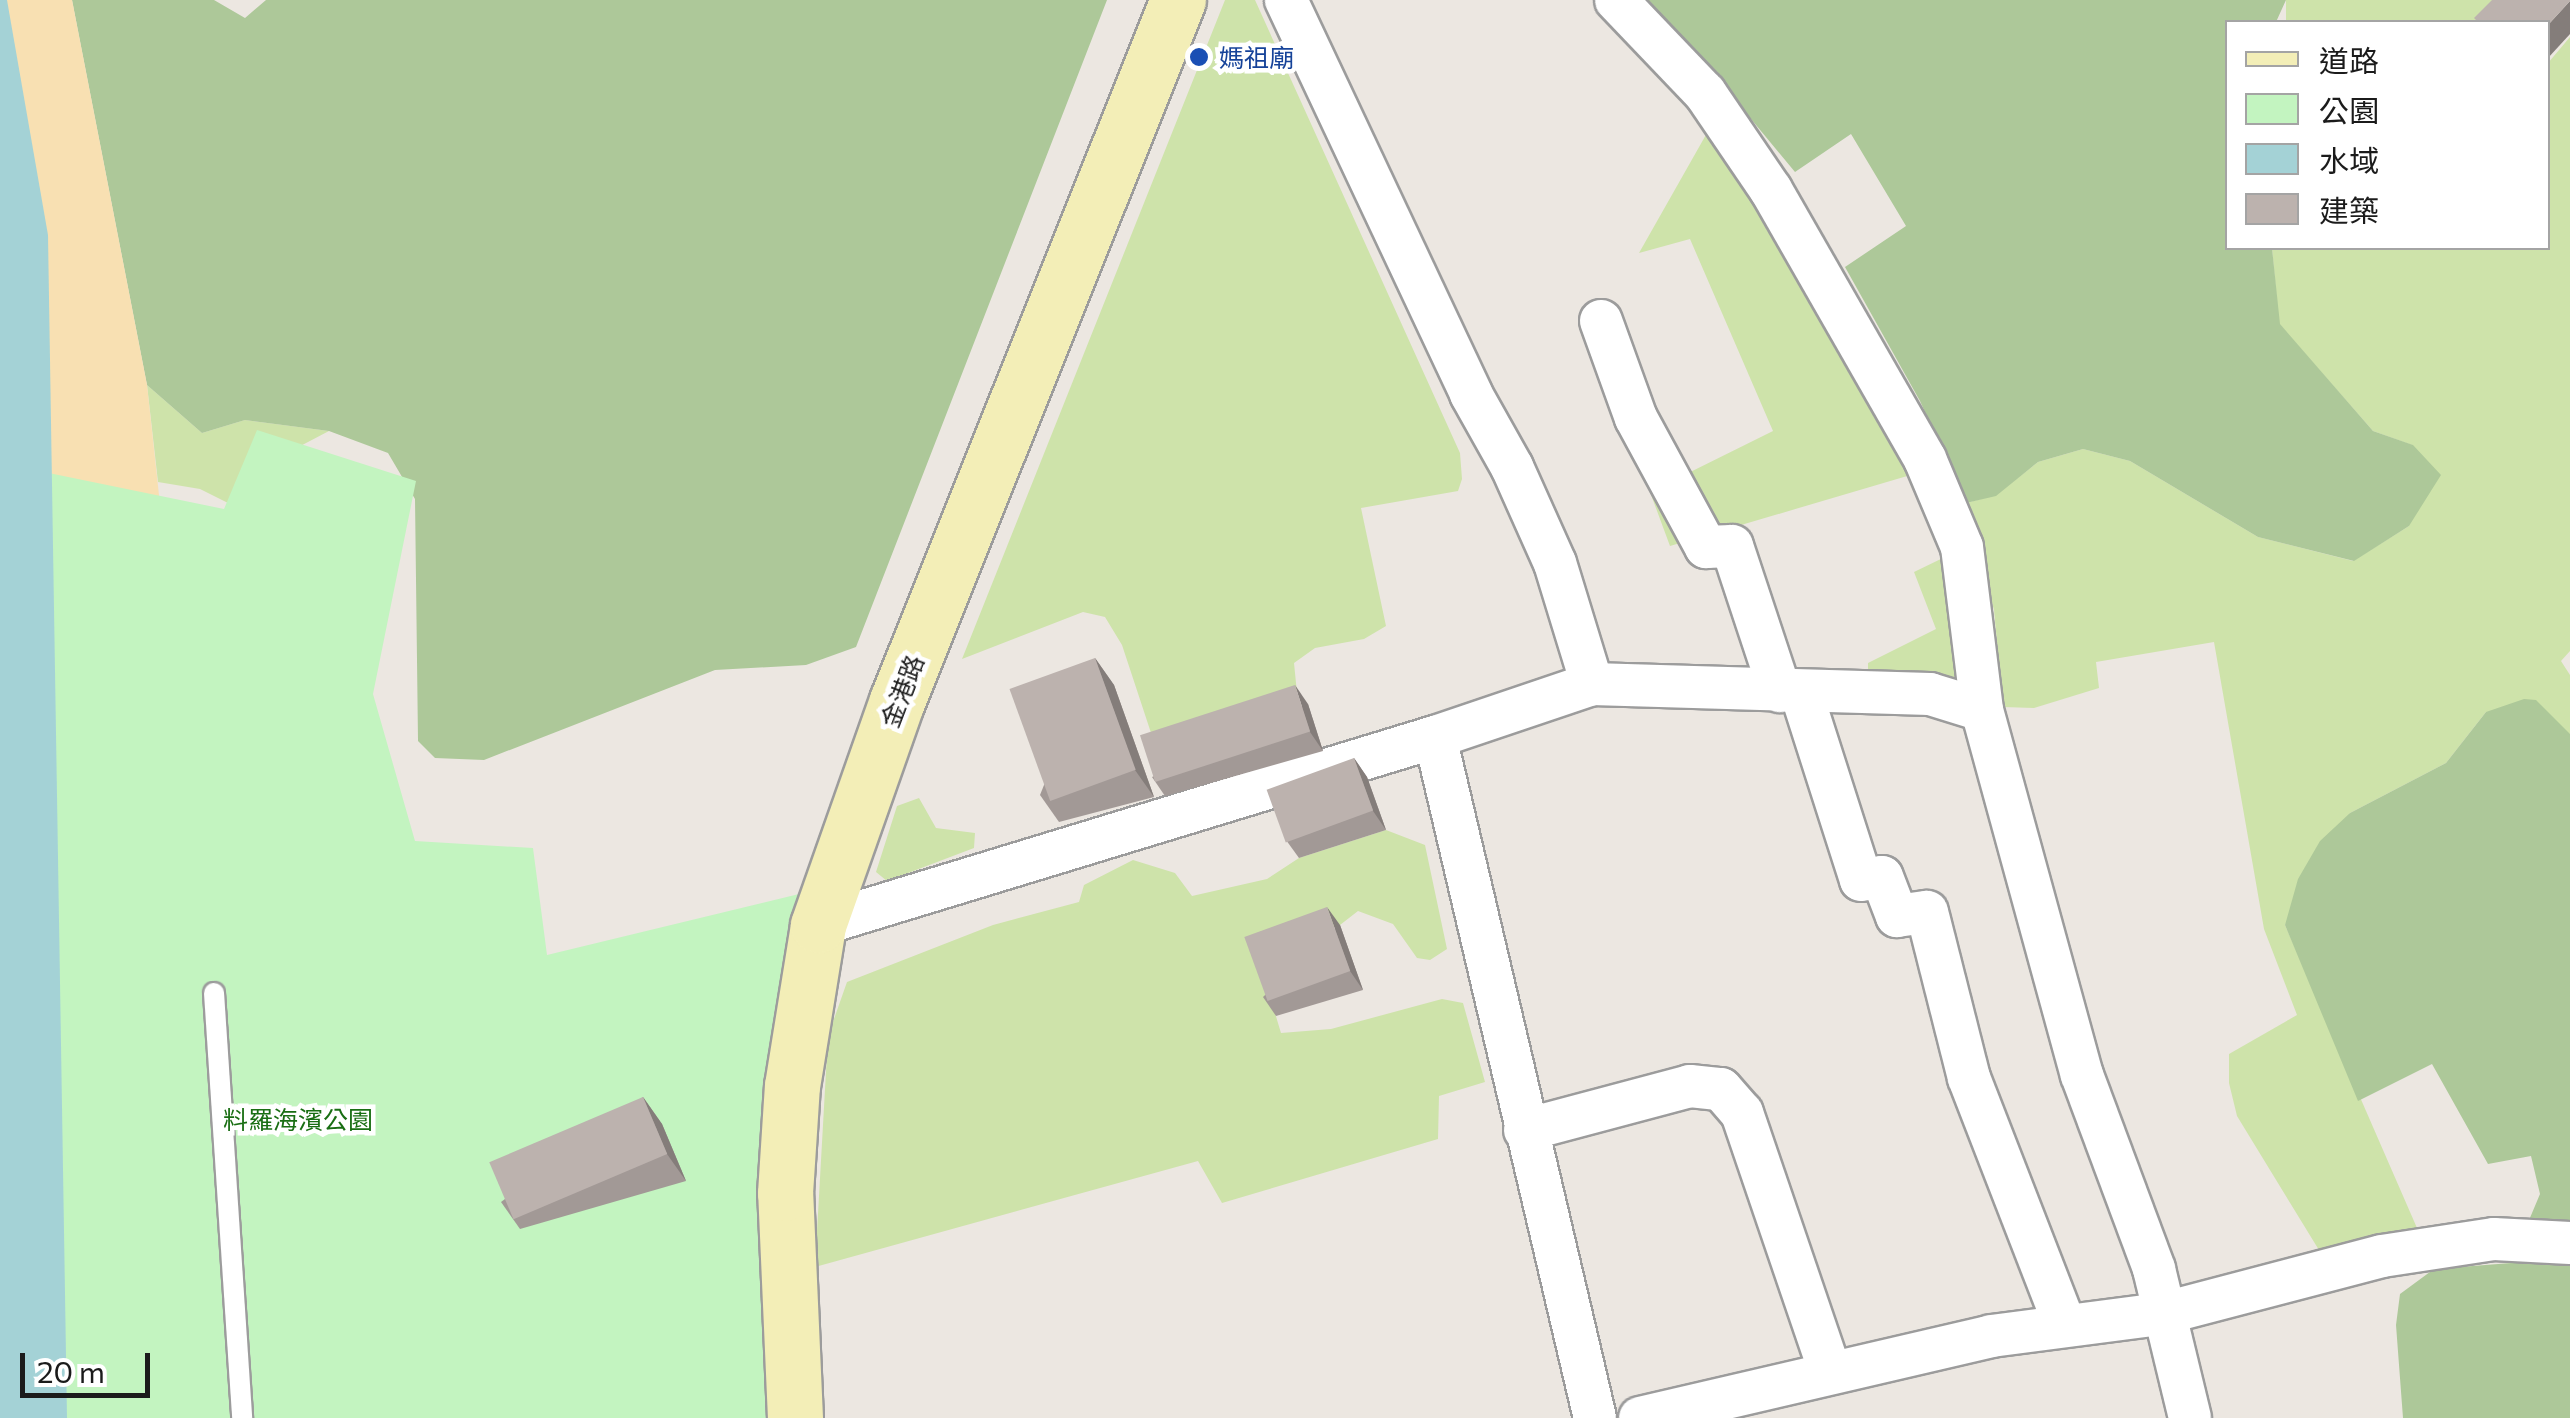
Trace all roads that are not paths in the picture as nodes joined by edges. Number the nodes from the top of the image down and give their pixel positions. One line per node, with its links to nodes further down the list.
1 (1178, 0): 9 (main road, 金港路)
2 (1286, 0): 5 (street)
3 (1616, 0): 7 (street)
4 (1601, 321): 6 (street)
5 (1592, 684): 6 (street); 8 (street)
6 (1790, 692): 7 (street); 14 (street)
7 (1982, 710): 13 (street)
8 (1435, 736): 9 (street); 11 (street)
9 (818, 926): 17 (main road, 金港路)
10 (214, 993): 16 (lane)
11 (1525, 1130): 15 (street); 18 (street)
12 (2570, 1243): 13 (street)
13 (2162, 1314): 14 (street); 20 (street)
14 (2065, 1325): 15 (street)
15 (1830, 1371): 19 (street)
16 (242, 1418)
17 (795, 1418)
18 (1594, 1418)
19 (1640, 1418)
20 (2190, 1418)

